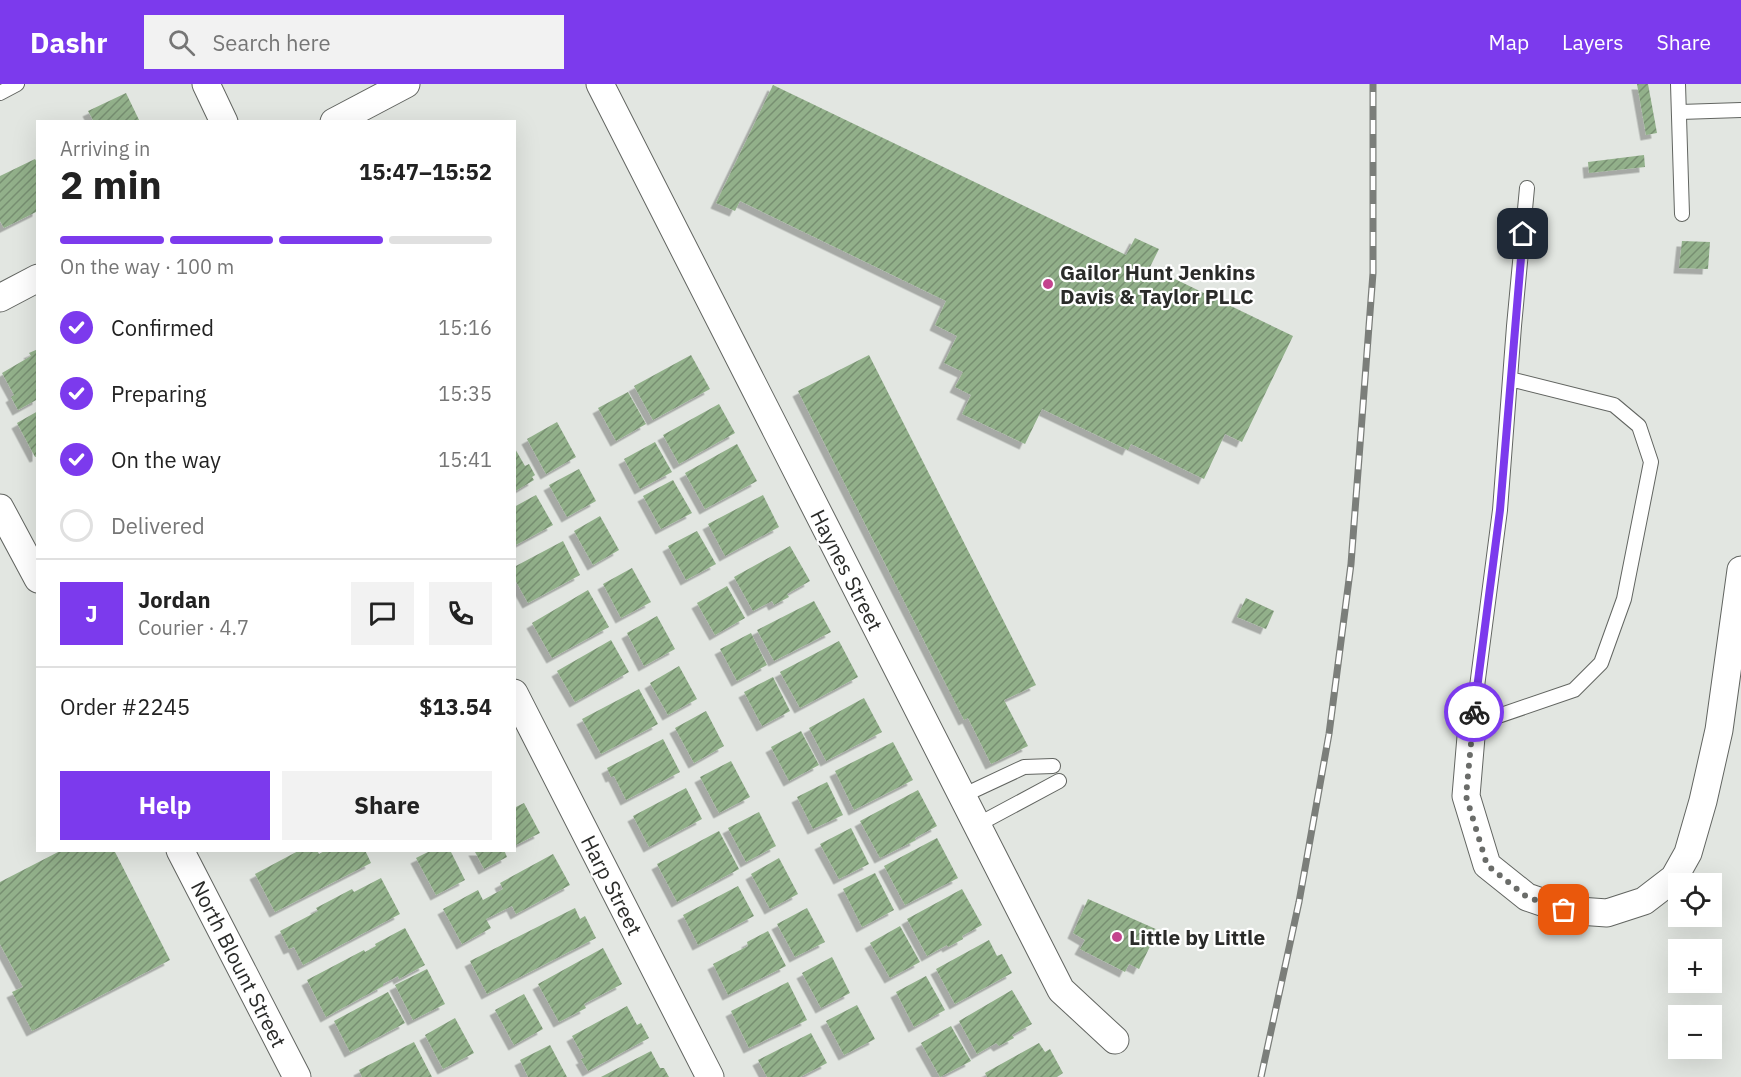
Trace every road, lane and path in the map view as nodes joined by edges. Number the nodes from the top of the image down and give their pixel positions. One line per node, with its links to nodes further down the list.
1 (206, 84): 7 (street)
2 (406, 84): 8 (street)
3 (600, 84): 21 (street, Haynes Street)
4 (1678, 84): 6 (lane)
5 (1741, 110): 6 (lane)
6 (1680, 112): 10 (lane)
7 (223, 120)
8 (338, 120)
9 (1527, 188): 13 (lane)
10 (1682, 214)
11 (36, 279): 12 (street)
12 (0, 298)
13 (1509, 379): 18 (lane); 18 (lane)
14 (0, 508): 16 (street)
15 (1741, 570): 18 (street)
16 (36, 575)
17 (516, 697): 26 (street, Harp Street)
18 (1472, 725)
19 (1053, 766): 21 (lane)
20 (1059, 781): 22 (lane)
21 (962, 795): 22 (street, Haynes Street)
22 (977, 825): 24 (street, Haynes Street)
23 (181, 852): 25 (street, North Blount Street)
24 (1115, 1040)
25 (297, 1077)
26 (710, 1077)

